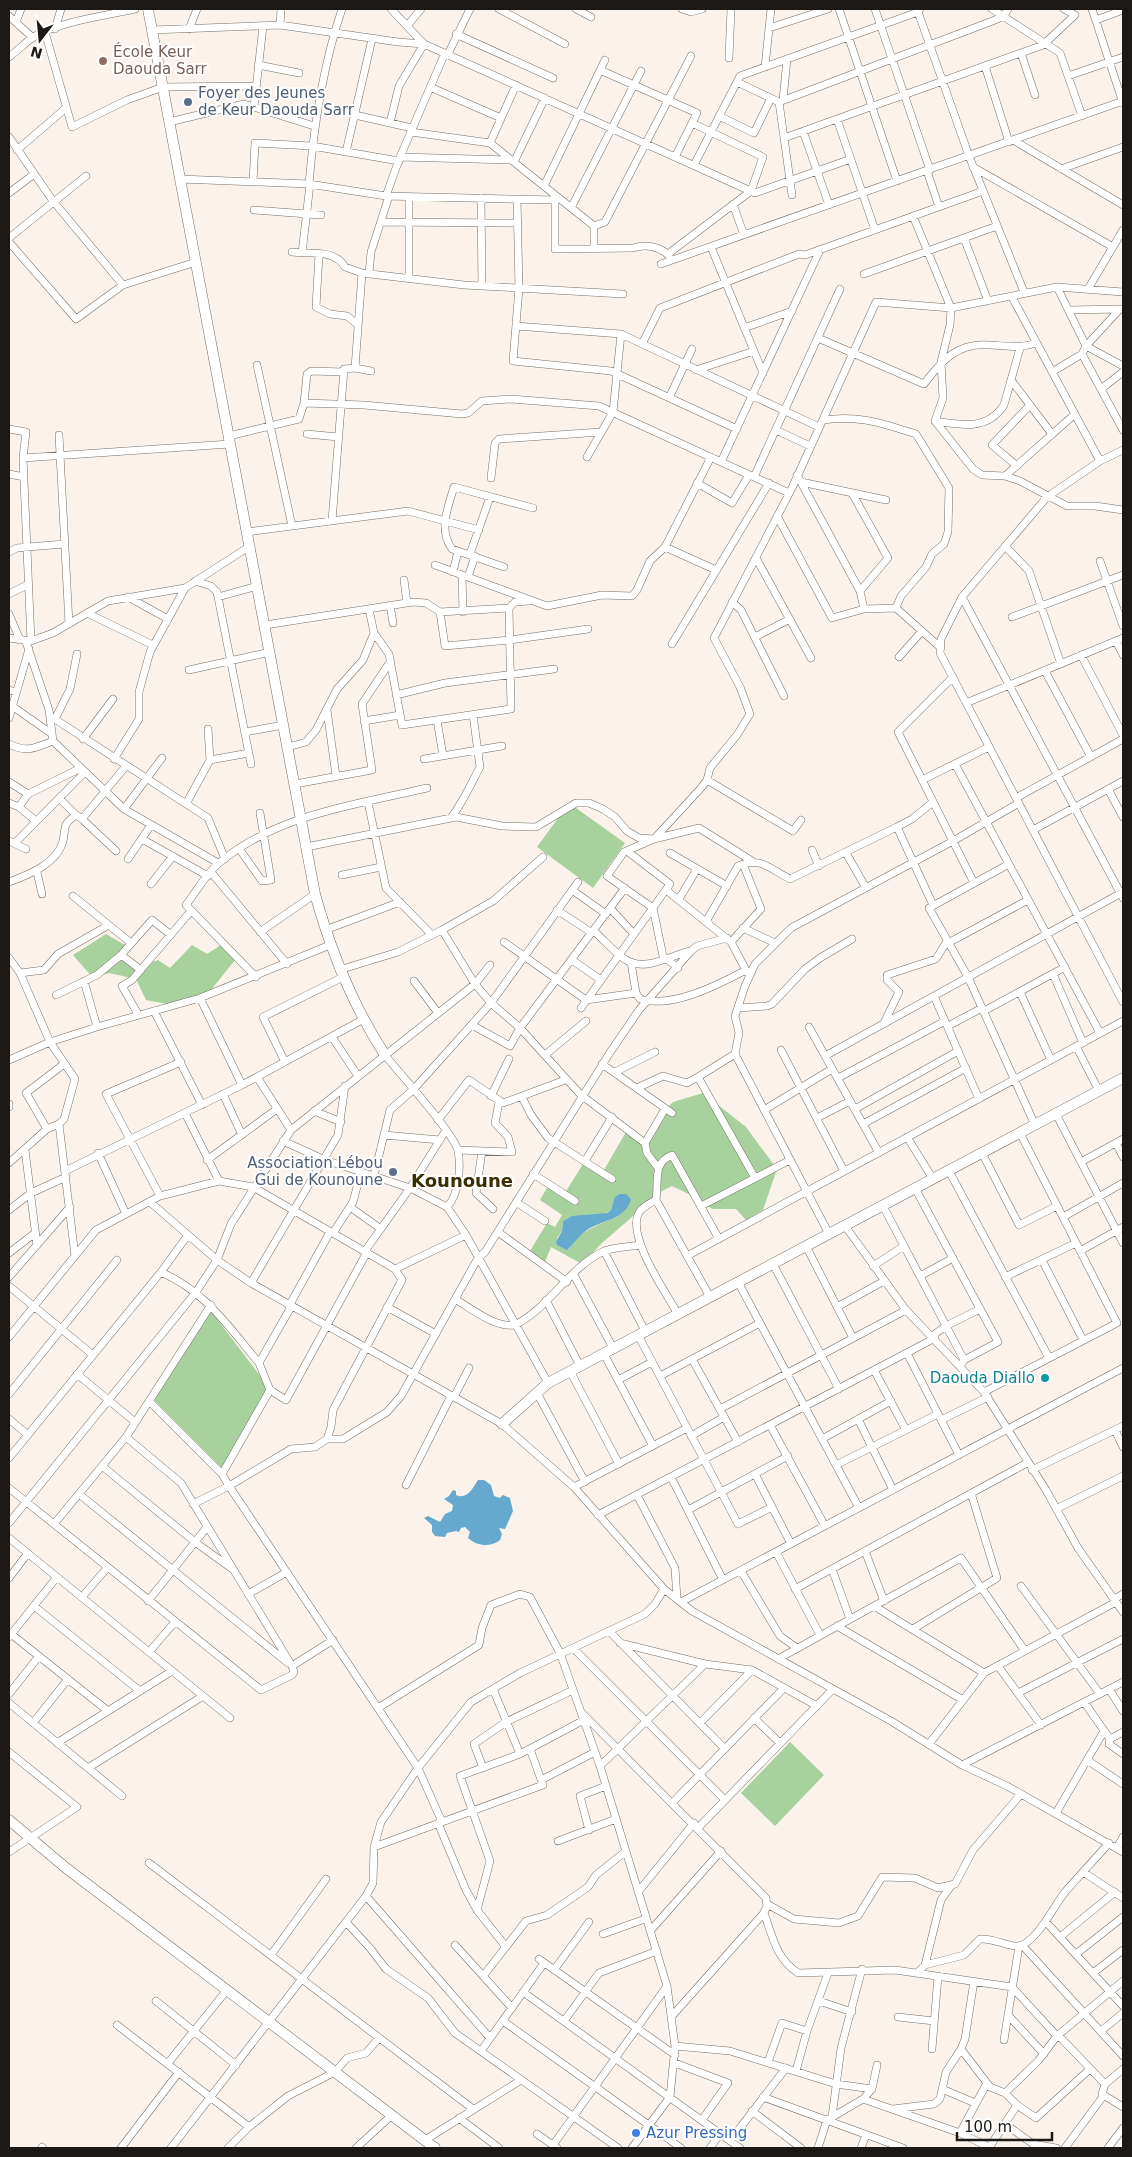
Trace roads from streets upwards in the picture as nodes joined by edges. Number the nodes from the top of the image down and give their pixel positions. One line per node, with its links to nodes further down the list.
1 (21, 9): 34 (street)
2 (61, 9): 40 (street)
3 (136, 9): 40 (street)
4 (148, 9): 42 (street)
5 (197, 9): 41 (street)
6 (281, 9): 35 (street)
7 (342, 9): 44 (street)
8 (391, 9): 38 (street)
9 (421, 9): 38 (street)
10 (470, 9): 45 (street)
11 (499, 9): 28 (street)
12 (576, 9): 31 (street)
13 (682, 9): 25 (street)
14 (702, 9): 25 (street)
15 (731, 9): 58 (street)
16 (771, 9): 39 (street)
17 (828, 9): 39 (street)
18 (838, 9): 46 (street)
19 (876, 9): 36 (street)
20 (992, 9): 32 (street)
21 (1008, 9): 32 (street)
22 (1064, 9): 29 (street)
23 (1080, 9): 29 (street)
24 (1092, 9): 33 (street)
25 (691, 10)
26 (918, 10): 36 (street); 52 (street)
27 (1123, 10): 33 (street)
28 (511, 12): 50 (street)
29 (1075, 15): 51 (street)
30 (9, 16): 34 (street)
31 (591, 16)
32 (1004, 16): 51 (street); 52 (street)
33 (1096, 20): 62 (street)
34 (16, 22): 47 (street)
35 (280, 25): 37 (street); 44 (street)
36 (881, 25): 46 (street); 61 (street)
37 (263, 26): 41 (street); 63 (street)
38 (407, 26): 49 (street)
39 (769, 28): 65 (street)
40 (55, 29): 43 (street)
41 (189, 29): 42 (street)
42 (152, 30): 75 (street)
43 (45, 32): 47 (street); 88 (street)
44 (334, 34): 48 (street); 98 (street)
45 (456, 34): 54 (street); 71 (street)
46 (848, 37): 59 (street); 68 (street)
47 (33, 38): 56 (street)
48 (372, 39): 49 (street); 90 (street)
49 (424, 44): 54 (street); 96 (street)
50 (565, 44)
51 (1046, 44): 53 (street); 70 (street)
52 (930, 46): 61 (street); 73 (street)
53 (1021, 53): 64 (street); 80 (street)
54 (446, 54): 74 (street); 78 (street)
55 (691, 56): 84 (street)
56 (9, 57)
57 (1123, 57): 62 (street)
58 (729, 58)
59 (787, 59): 65 (street); 83 (street)
60 (605, 60): 66 (street)
61 (893, 60): 68 (street); 79 (street)
62 (1110, 61): 70 (street); 85 (street)
63 (258, 65): 69 (street); 76 (street)
64 (985, 66): 73 (street); 105 (street)
65 (765, 67): 72 (street)
66 (600, 70): 77 (street); 89 (street)
67 (640, 71): 77 (street)
68 (860, 72): 83 (street); 87 (street)
69 (299, 73)
70 (1068, 76): 92 (street)
71 (553, 78)
72 (737, 82): 82 (street); 91 (street)
73 (942, 82): 79 (street); 112 (street)
74 (516, 85): 81 (street); 93 (street)
75 (163, 86): 76 (street); 88 (street); 95 (street)
76 (256, 86): 86 (street)
77 (633, 86): 84 (street); 99 (street)
78 (430, 87): 93 (street); 100 (street)
79 (904, 95): 87 (street); 120 (street)
80 (1035, 95)
81 (545, 98): 89 (street); 116 (street)
82 (771, 98): 83 (street); 91 (street)
83 (781, 101): 104 (street)
84 (667, 102): 97 (street); 107 (street)
85 (1123, 102): 92 (street)
86 (254, 107): 95 (street); 98 (street)
87 (872, 107): 94 (street); 126 (street)
88 (66, 108): 110 (street)
89 (579, 114): 99 (street); 129 (street)
90 (354, 115): 96 (street); 111 (street)
91 (720, 116): 102 (street)
92 (1082, 116): 105 (street)
93 (501, 118): 106 (street)
94 (838, 119): 101 (street); 115 (street)
95 (170, 122): 124 (street)
96 (390, 123): 100 (street)
97 (692, 123): 102 (street); 113 (street)
98 (314, 126): 108 (street)
99 (612, 128): 107 (street); 145 (street)
100 (412, 130): 106 (street); 114 (street)
101 (803, 131): 104 (street); 121 (street)
102 (711, 132): 117 (street); 130 (street)
103 (9, 137): 110 (street)
104 (784, 138): 125 (street)
105 (1011, 141): 112 (street); 119 (street)
106 (490, 143): 116 (street)
107 (646, 143): 113 (street); 154 (street)
108 (312, 146): 111 (street); 127 (street); 128 (street)
109 (1123, 147): 119 (street)
110 (18, 150): 122 (street)
111 (346, 152): 114 (street)
112 (969, 156): 118 (street); 120 (street)
113 (675, 157): 117 (street)
114 (399, 159): 116 (street); 135 (street)
115 (851, 160): 121 (street); 133 (street)
116 (512, 161): 129 (street)
117 (694, 165): 130 (street)
118 (973, 167): 131 (street); 164 (street)
119 (1061, 169): 143 (street)
120 (928, 170): 126 (street); 144 (street)
121 (817, 171): 125 (street); 142 (street)
122 (33, 174): 132 (street); 140 (street)
123 (86, 176): 140 (street)
124 (180, 179): 127 (street); 171 (street)
125 (790, 180): 130 (street); 134 (street)
126 (898, 181): 133 (street)
127 (253, 182): 128 (street)
128 (309, 184): 135 (street); 147 (street)
129 (544, 186): 139 (street)
130 (751, 191): 141 (street)
131 (983, 191): 144 (street); 155 (street)
132 (9, 193)
133 (863, 193): 142 (street); 156 (street)
134 (792, 195)
135 (388, 196): 136 (street); 150 (street)
136 (409, 197): 137 (street); 151 (street)
137 (481, 198): 138 (street); 152 (street)
138 (517, 199): 139 (street); 153 (street)
139 (556, 199): 145 (street); 163 (street)
140 (53, 202): 159 (street); 177 (street)
141 (734, 204): 158 (street); 170 (street)
142 (829, 205): 158 (street)
143 (1123, 205)
144 (939, 207): 149 (street)
145 (571, 208): 154 (street)
146 (254, 210): 147 (street)
147 (307, 214): 148 (street); 168 (street)
148 (321, 215)
149 (913, 216): 156 (street); 166 (street)
150 (381, 222): 151 (street); 173 (street)
151 (409, 222): 152 (street); 175 (street)
152 (481, 222): 153 (street); 178 (street)
153 (518, 223): 180 (street)
154 (594, 226): 163 (street)
155 (997, 226): 160 (street); 183 (street)
156 (875, 230): 165 (street)
157 (1123, 230): 164 (street)
158 (744, 235): 162 (street)
159 (9, 238)
160 (964, 238): 166 (street); 187 (street)
161 (9, 242): 177 (street)
162 (711, 247): 170 (street); 176 (street)
163 (594, 248): 170 (street)
164 (1113, 248): 182 (street)
165 (820, 250): 176 (street); 191 (street)
166 (927, 251): 174 (street); 188 (street)
167 (292, 252): 168 (street)
168 (302, 253): 169 (street)
169 (319, 254): 173 (street); 192 (street)
170 (670, 257): 172 (street)
171 (196, 262): 177 (street); 239 (street)
172 (661, 264)
173 (365, 273): 175 (street); 192 (street)
174 (864, 274)
175 (409, 278): 178 (street)
176 (725, 282): 194 (street); 198 (street)
177 (122, 285)
178 (482, 286): 180 (street)
179 (1057, 287): 182 (street); 183 (street); 190 (street)
180 (519, 288): 185 (street); 193 (street)
181 (840, 289): 196 (street)
182 (1088, 289): 184 (street)
183 (1024, 292): 186 (street)
184 (1123, 292)
185 (623, 294)
186 (1012, 297): 187 (street); 197 (street)
187 (988, 301): 188 (street)
188 (951, 308): 203 (street); 205 (street)
189 (1121, 309): 190 (street); 199 (street)
190 (1069, 310): 199 (street)
191 (792, 311): 194 (street); 215 (street)
192 (358, 325): 209 (street)
193 (516, 326): 195 (street); 216 (street)
194 (744, 328): 202 (street)
195 (621, 334): 198 (street); 216 (street)
196 (818, 338): 203 (street); 224 (street)
197 (1036, 343): 200 (street); 213 (street)
198 (642, 344): 206 (street)
199 (1086, 346): 204 (street); 208 (street)
200 (1020, 348): 205 (street); 217 (street)
201 (692, 349): 206 (street)
202 (754, 351): 210 (street); 215 (street)
203 (853, 353): 205 (street); 228 (street)
204 (1082, 354): 213 (street); 218 (street)
205 (941, 362): 227 (street)
206 (685, 364): 210 (street); 220 (street)
207 (257, 366): 229 (street)
208 (1123, 366)
209 (355, 368): 211 (street); 212 (street)
210 (696, 370): 219 (street)
211 (370, 371)
212 (344, 372): 221 (street); 222 (street)
213 (1052, 372): 226 (street)
214 (1123, 372): 218 (street)
215 (763, 373): 219 (street)
216 (616, 374): 220 (street); 225 (street)
217 (1011, 380): 223 (street); 227 (street)
218 (1101, 389): 233 (street)
219 (752, 396): 224 (street); 231 (street)
220 (669, 398): 231 (street)
221 (304, 403): 222 (street); 229 (street)
222 (341, 405): 225 (street); 238 (street)
223 (1030, 405): 236 (street); 248 (street)
224 (785, 411): 228 (street); 232 (street)
225 (612, 412): 234 (street); 244 (street)
226 (1074, 414): 236 (street); 246 (street)
227 (934, 421): 251 (street)
228 (821, 423): 240 (street); 303 (street)
229 (270, 427): 239 (street); 267 (street)
230 (9, 429): 245 (street)
231 (737, 429): 247 (street)
232 (776, 430): 240 (street); 250 (street)
233 (1123, 430)
234 (601, 432): 243 (street); 253 (street)
235 (307, 434): 238 (street)
236 (1052, 434): 248 (street)
237 (59, 435): 242 (street)
238 (338, 437): 265 (street)
239 (230, 440): 242 (street); 269 (street)
240 (810, 446): 254 (street)
241 (1123, 450): 246 (street)
242 (60, 456): 245 (street); 270 (street)
243 (587, 457)
244 (711, 457): 247 (street); 255 (street)
245 (23, 458): 252 (street)
246 (1100, 461): 260 (street)
247 (722, 462): 250 (street)
248 (1017, 466): 251 (street)
249 (9, 474): 252 (street)
250 (752, 476): 255 (street); 256 (street)
251 (1005, 476): 260 (street)
252 (24, 477): 274 (street)
253 (491, 478)
254 (799, 478): 257 (street); 258 (street); 292 (street)
255 (697, 483): 272 (street)
256 (768, 484): 257 (street); 282 (street)
257 (789, 493): 264 (street)
258 (852, 493): 261 (street); 292 (street)
259 (490, 497): 262 (street); 266 (street); 268 (street)
260 (1047, 497): 263 (street); 273 (street)
261 (886, 500)
262 (533, 508)
263 (1123, 510)
264 (777, 516): 278 (street); 305 (street)
265 (332, 520): 266 (street); 267 (street)
266 (444, 520): 268 (street); 275 (street)
267 (292, 526): 269 (street)
268 (479, 530): 277 (street)
269 (247, 532): 271 (street)
270 (64, 544): 274 (street); 314 (street)
271 (250, 546): 287 (street); 290 (street)
272 (665, 546): 282 (street); 297 (street)
273 (1006, 546): 296 (street); 301 (street)
274 (26, 548): 276 (street); 289 (street)
275 (458, 551): 277 (street); 283 (street)
276 (9, 552)
277 (473, 555): 281 (street); 285 (street)
278 (756, 558): 298 (street); 312 (street)
279 (1100, 562): 288 (street)
280 (435, 565): 283 (street)
281 (504, 566)
282 (716, 570): 326 (street)
283 (454, 572): 285 (street)
284 (1123, 575): 288 (street)
285 (465, 576): 297 (street); 307 (street)
286 (404, 580): 299 (street)
287 (195, 581): 291 (street); 295 (street)
288 (1107, 581): 301 (street); 316 (street)
289 (27, 585): 293 (street); 325 (street)
290 (257, 586): 295 (street); 315 (street)
291 (184, 588): 294 (street); 311 (street)
292 (860, 591): 305 (street)
293 (9, 594)
294 (128, 597): 308 (street); 311 (street)
295 (218, 597): 335 (street)
296 (962, 597): 328 (street); 343 (street)
297 (533, 601): 302 (street)
298 (732, 602): 320 (street); 383 (street)
299 (407, 603): 300 (street); 306 (street)
300 (390, 605): 304 (street); 313 (street)
301 (1041, 606): 310 (street); 337 (street)
302 (509, 608): 307 (street); 323 (street)
303 (896, 608): 305 (street); 318 (street)
304 (369, 609): 315 (street); 319 (street)
305 (864, 609)
306 (440, 612): 307 (street); 323 (street)
307 (462, 612)
308 (87, 613): 314 (street); 327 (street)
309 (9, 614): 325 (street)
310 (1012, 617)
311 (168, 619): 327 (street)
312 (790, 619): 320 (street); 334 (street)
313 (393, 623)
314 (69, 624): 325 (street)
315 (265, 625): 329 (street)
316 (1123, 626)
317 (588, 629): 323 (street)
318 (922, 631): 328 (street); 333 (street)
319 (374, 634): 336 (street); 350 (street)
320 (755, 637): 346 (street)
321 (9, 638): 325 (street)
322 (1123, 638): 324 (street)
323 (510, 640): 341 (street)
324 (1116, 641): 331 (street); 332 (street)
325 (27, 643): 344 (street); 354 (street)
326 (672, 644)
327 (153, 645): 373 (street)
328 (940, 648): 342 (street)
329 (270, 652): 335 (street); 357 (street)
330 (76, 654): 354 (street)
331 (1081, 655): 337 (street); 360 (street)
332 (1123, 655)
333 (899, 657)
334 (811, 658)
335 (232, 661): 339 (street); 359 (street)
336 (390, 662): 345 (street); 356 (street)
337 (1062, 664): 340 (street)
338 (554, 669): 341 (street)
339 (189, 670)
340 (1045, 671): 343 (street); 371 (street)
341 (510, 674): 345 (street); 352 (street)
342 (953, 678): 348 (street); 384 (street)
343 (1009, 685): 348 (street); 380 (street)
344 (12, 691): 349 (street)
345 (396, 695): 351 (street)
346 (784, 696)
347 (113, 699): 362 (street)
348 (966, 703): 367 (street)
349 (12, 706): 353 (street); 361 (street)
350 (327, 710): 366 (street); 381 (street)
351 (400, 715): 355 (street); 356 (street)
352 (473, 715): 355 (street); 368 (street)
353 (9, 718)
354 (52, 718): 361 (street); 362 (street)
355 (437, 720): 370 (street)
356 (364, 721): 381 (street)
357 (283, 725): 359 (street); 366 (street)
358 (208, 729): 375 (street)
359 (245, 732): 369 (street)
360 (1123, 735)
361 (53, 737): 364 (street); 379 (street)
362 (83, 739): 373 (street)
363 (1123, 739): 371 (street)
364 (9, 744)
365 (502, 746): 368 (street)
366 (288, 747): 387 (street)
367 (989, 747): 377 (street); 393 (street)
368 (478, 750): 370 (street); 405 (street)
369 (249, 753): 375 (street); 376 (street)
370 (444, 756): 374 (street)
371 (1091, 757): 380 (street)
372 (162, 758): 382 (street)
373 (114, 759): 378 (street)
374 (424, 759)
375 (210, 760): 397 (street)
376 (251, 764)
377 (955, 764): 384 (street); 408 (street)
378 (126, 766): 382 (street); 390 (street)
379 (83, 770): 390 (street); 391 (street); 392 (street)
380 (1057, 775): 393 (street); 399 (street)
381 (336, 776): 387 (street)
382 (146, 779): 397 (street); 400 (street)
383 (707, 780): 406 (street); 415 (street)
384 (922, 780): 395 (street)
385 (1123, 781): 389 (street)
386 (9, 782): 391 (street)
387 (294, 784): 403 (street)
388 (427, 788): 394 (street)
389 (1108, 789): 399 (street); 404 (street)
390 (106, 791): 400 (street); 402 (street)
391 (28, 794): 398 (street)
392 (59, 798): 402 (street); 407 (street)
393 (1017, 800): 408 (street); 411 (street)
394 (368, 802): 403 (street); 413 (street)
395 (933, 802): 410 (street); 416 (street)
396 (9, 803): 398 (street)
397 (186, 804): 429 (street)
398 (19, 807): 407 (street)
399 (1075, 808): 411 (street); 451 (street)
400 (124, 809): 409 (street)
401 (260, 813): 412 (street)
402 (79, 817): 423 (street); 437 (street)
403 (301, 817): 412 (street); 418 (street)
404 (1123, 817)
405 (451, 818): 413 (street); 415 (street)
406 (801, 820)
407 (36, 821): 417 (street)
408 (986, 822): 416 (street); 433 (street)
409 (151, 825): 414 (street); 429 (street)
410 (897, 828): 425 (street); 431 (street)
411 (1033, 830): 461 (street)
412 (264, 834): 420 (street); 420 (street)
413 (374, 834): 418 (street); 435 (street)
414 (142, 839): 426 (street); 428 (street)
415 (654, 839): 422 (street); 430 (street)
416 (953, 841): 431 (street); 442 (street)
417 (12, 842): 419 (street)
418 (306, 847): 450 (street)
419 (26, 849)
420 (240, 850): 429 (street)
421 (812, 850): 434 (street)
422 (627, 851): 445 (street); 448 (street)
423 (116, 852)
424 (670, 853): 436 (street)
425 (846, 853): 434 (street); 446 (street)
426 (173, 856): 438 (street); 443 (street)
427 (543, 857): 466 (street)
428 (128, 860)
429 (222, 861): 438 (street)
430 (752, 861): 432 (street); 434 (street)
431 (913, 862): 446 (street); 456 (street)
432 (743, 864): 444 (street); 464 (street)
433 (1009, 864): 442 (street); 454 (street)
434 (819, 866)
435 (381, 867): 439 (street); 455 (street)
436 (698, 869): 444 (street); 453 (street)
437 (37, 872): 440 (street); 449 (street)
438 (210, 874): 459 (street); 467 (street)
439 (342, 875)
440 (9, 882)
441 (578, 882): 447 (street)
442 (974, 883): 456 (street)
443 (151, 884)
444 (727, 886): 462 (street)
445 (625, 888): 457 (street); 460 (street)
446 (866, 888): 478 (street)
447 (572, 890): 458 (street); 460 (street)
448 (666, 890): 453 (street); 457 (street)
449 (42, 894)
450 (315, 894): 465 (street); 467 (street)
451 (1122, 894): 461 (street)
452 (73, 896): 463 (street)
453 (679, 899): 462 (street)
454 (1028, 900): 471 (street); 476 (street)
455 (400, 902): 465 (street); 469 (street)
456 (933, 906): 476 (street)
457 (653, 908): 470 (street); 484 (street)
458 (557, 910): 468 (street); 483 (street)
459 (191, 911): 472 (street); 497 (street)
460 (608, 911): 468 (street); 470 (street)
461 (1078, 917): 471 (street); 512 (street)
462 (707, 920): 474 (street)
463 (107, 926): 477 (street); 494 (street)
464 (743, 928): 474 (street); 478 (street)
465 (325, 930): 479 (street)
466 (442, 930): 469 (street); 504 (street)
467 (260, 932): 488 (street)
468 (593, 932): 481 (street); 485 (street)
469 (432, 934): 495 (street)
470 (634, 934): 481 (street)
471 (1047, 934): 491 (street); 499 (street)
472 (171, 935): 477 (street); 492 (street)
473 (852, 939): 515 (street)
474 (729, 940): 480 (street); 493 (street)
475 (504, 942): 483 (street)
476 (948, 942): 499 (street); 524 (street)
477 (131, 943): 482 (street)
478 (775, 943): 498 (street)
479 (330, 945): 488 (street); 495 (street)
480 (691, 951): 484 (street); 490 (street)
481 (620, 953): 487 (street); 501 (street)
482 (121, 955): 492 (street); 502 (street)
483 (524, 957): 500 (street); 513 (street)
484 (666, 959): 487 (street); 490 (street)
485 (572, 960): 500 (street); 501 (street)
486 (10, 961): 494 (street)
487 (631, 962): 506 (street)
488 (286, 964): 497 (street)
489 (490, 965): 504 (street)
490 (678, 968): 511 (street)
491 (1065, 968): 496 (street); 529 (street)
492 (141, 970): 519 (street)
493 (746, 970): 498 (street); 511 (street)
494 (20, 973): 531 (street)
495 (341, 974): 520 (street); 544 (street)
496 (1053, 974): 505 (street); 532 (street)
497 (256, 977): 509 (street)
498 (750, 977): 515 (street)
499 (968, 977): 508 (street); 516 (street)
500 (558, 980): 510 (street); 528 (street)
501 (601, 980): 510 (street)
502 (84, 981): 507 (street); 526 (street)
503 (414, 981): 518 (street)
504 (475, 984): 513 (street); 518 (street)
505 (1020, 992): 516 (street); 542 (street)
506 (636, 993): 510 (street); 511 (street)
507 (56, 994)
508 (934, 996): 523 (street); 524 (street)
509 (200, 998): 517 (street); 557 (street)
510 (586, 1000): 514 (street)
511 (647, 1001): 546 (street)
512 (1123, 1002)
513 (491, 1003): 525 (street); 528 (street)
514 (581, 1008)
515 (738, 1008): 536 (street)
516 (983, 1010): 523 (street); 556 (street)
517 (154, 1011): 519 (street); 543 (street)
518 (438, 1013): 537 (street)
519 (138, 1014): 526 (street)
520 (362, 1020): 530 (street); 537 (street)
521 (586, 1020): 538 (street)
522 (1123, 1021): 529 (street)
523 (946, 1023): 534 (street); 553 (street)
524 (884, 1024): 539 (street)
525 (472, 1025): 528 (street); 561 (street)
526 (97, 1027): 531 (street)
527 (809, 1027): 539 (street)
528 (520, 1028): 538 (street)
529 (1100, 1033): 532 (street)
530 (332, 1036): 544 (street); 550 (street)
531 (50, 1042): 541 (street); 545 (street)
532 (1079, 1044): 542 (street); 562 (street)
533 (781, 1050): 560 (street)
534 (958, 1051): 547 (street); 573 (street)
535 (655, 1052): 549 (street)
536 (735, 1054): 552 (street); 574 (street)
537 (385, 1055): 550 (street); 561 (street)
538 (545, 1055): 555 (street)
539 (825, 1056): 548 (street)
540 (509, 1059): 564 (street)
541 (9, 1060)
542 (1051, 1060): 556 (street)
543 (181, 1062): 570 (street); 594 (street)
544 (285, 1062): 551 (street)
545 (64, 1064): 583 (street); 586 (street)
546 (602, 1064): 549 (street); 566 (street)
547 (966, 1068): 567 (street); 584 (street)
548 (832, 1069): 553 (street); 560 (street)
549 (615, 1072): 559 (street)
550 (358, 1076): 558 (street)
551 (257, 1077): 557 (street); 571 (street)
552 (698, 1077): 559 (street); 620 (street)
553 (838, 1078): 568 (street)
554 (1123, 1078): 562 (street)
555 (565, 1080): 565 (street); 566 (street)
556 (1014, 1080): 567 (street); 585 (street)
557 (242, 1085): 563 (street)
558 (345, 1086): 575 (street); 582 (street)
559 (637, 1088): 572 (street)
560 (801, 1088): 574 (street); 580 (street)
561 (413, 1090): 581 (street); 591 (street)
562 (1100, 1091): 578 (street)
563 (223, 1094): 570 (street); 590 (street)
564 (491, 1096): 569 (street); 581 (street)
565 (522, 1096): 569 (street); 597 (street)
566 (581, 1096): 579 (street); 597 (street)
567 (979, 1099): 592 (street)
568 (850, 1101): 573 (street); 580 (street)
569 (499, 1102): 602 (street)
570 (202, 1104): 576 (street)
571 (278, 1109): 587 (street); 590 (street)
572 (665, 1109): 577 (street); 598 (street)
573 (855, 1109): 584 (street)
574 (764, 1110): 609 (street)
575 (314, 1111): 582 (street); 587 (street)
576 (185, 1113): 594 (street); 607 (street)
577 (672, 1114)
578 (1056, 1114): 585 (street); 611 (street)
579 (612, 1117): 598 (street); 610 (street)
580 (817, 1118): 614 (street)
581 (438, 1120): 588 (street)
582 (341, 1122): 608 (street)
583 (60, 1124): 586 (street); 617 (street)
584 (863, 1124): 604 (street)
585 (1035, 1125): 589 (street)
586 (47, 1129): 600 (street)
587 (291, 1130): 596 (street)
588 (446, 1130): 595 (street); 601 (street)
589 (1020, 1133): 605 (street); 638 (street)
590 (242, 1135): 607 (street)
591 (384, 1135): 595 (street); 619 (street)
592 (907, 1138): 604 (street); 622 (street)
593 (1123, 1139): 599 (street)
594 (130, 1140): 603 (street); 630 (street)
595 (440, 1140): 626 (street)
596 (283, 1141): 608 (street); 625 (street)
597 (553, 1141): 610 (street); 618 (street)
598 (645, 1143): 613 (street)
599 (1116, 1143): 606 (street); 611 (street)
600 (24, 1150): 612 (street); 629 (street)
601 (458, 1150): 602 (street); 641 (street)
602 (482, 1151): 642 (street)
603 (98, 1153): 617 (street); 645 (street)
604 (879, 1153): 614 (street)
605 (982, 1153): 615 (street); 638 (street)
606 (1123, 1158)
607 (207, 1160): 623 (street)
608 (324, 1160): 616 (street); 644 (street)
609 (790, 1160): 620 (street); 628 (street)
610 (585, 1161): 621 (street)
611 (1081, 1162): 631 (street)
612 (9, 1164)
613 (658, 1168): 632 (street); 636 (street)
614 (844, 1171): 628 (street)
615 (949, 1171): 622 (street); 682 (street)
616 (361, 1172): 619 (street); 640 (street)
617 (66, 1174): 629 (street); 639 (street)
618 (533, 1174): 633 (street); 635 (street)
619 (374, 1176): 626 (street)
620 (755, 1178): 636 (street)
621 (612, 1179)
622 (933, 1179): 627 (street)
623 (219, 1181): 625 (street); 630 (street)
624 (1123, 1183): 631 (street)
625 (253, 1187): 644 (street); 673 (street)
626 (410, 1188): 641 (street); 649 (street)
627 (915, 1188): 637 (street); 671 (street)
628 (807, 1192): 654 (street); 657 (street)
629 (31, 1193): 643 (street); 653 (street)
630 (160, 1196): 634 (street)
631 (1099, 1197): 646 (street); 650 (street)
632 (656, 1200): 661 (street); 669 (street)
633 (575, 1201)
634 (150, 1202): 645 (street); 655 (street)
635 (516, 1202): 647 (street); 652 (street)
636 (701, 1206): 657 (street)
637 (883, 1206): 648 (street); 663 (street)
638 (1057, 1206): 646 (street)
639 (70, 1207): 660 (street); 668 (street)
640 (350, 1207): 649 (street); 651 (street)
641 (447, 1207): 656 (street)
642 (493, 1209)
643 (9, 1210)
644 (294, 1211): 651 (street); 686 (street)
645 (126, 1214): 668 (street)
646 (1063, 1218): 658 (street)
647 (546, 1221)
648 (845, 1226): 654 (street); 676 (street)
649 (381, 1229): 666 (street)
650 (1120, 1229): 659 (street); 665 (street)
651 (332, 1232): 666 (street); 693 (street)
652 (498, 1232): 670 (street); 684 (street)
653 (36, 1233): 660 (street); 667 (street)
654 (829, 1234): 662 (street)
655 (188, 1235): 673 (street); 678 (street)
656 (466, 1235): 670 (street); 677 (street)
657 (719, 1239): 669 (street)
658 (1076, 1243): 665 (street); 674 (street)
659 (1123, 1243)
660 (37, 1245): 681 (street)
661 (640, 1245): 664 (street); 699 (street)
662 (806, 1246): 675 (street); 696 (street)
663 (904, 1246): 676 (street); 680 (street)
664 (604, 1251): 679 (street); 705 (street)
665 (1080, 1251): 710 (street)
666 (366, 1252): 677 (street); 702 (street)
667 (9, 1253)
668 (75, 1256): 694 (street)
669 (687, 1256): 689 (street)
670 (478, 1258): 690 (street); 701 (street)
671 (952, 1258): 680 (street); 697 (street)
672 (117, 1260): 704 (street)
673 (217, 1260): 686 (street); 688 (street)
674 (1042, 1260): 682 (street); 710 (street)
675 (773, 1264): 685 (street); 715 (street)
676 (873, 1266): 683 (street)
677 (395, 1269): 695 (street)
678 (161, 1272): 688 (street); 714 (street)
679 (574, 1275): 684 (street); 712 (street)
680 (920, 1276): 703 (street)
681 (9, 1277)
682 (1005, 1277): 716 (street)
683 (884, 1281): 696 (street); 698 (street)
684 (567, 1282): 691 (street)
685 (738, 1282): 689 (street); 700 (street)
686 (251, 1283): 693 (street)
687 (9, 1286): 694 (street)
688 (196, 1292): 692 (street); 738 (street)
689 (710, 1297): 699 (street)
690 (455, 1300): 701 (street); 706 (street)
691 (546, 1300): 701 (street); 721 (street)
692 (211, 1305): 719 (street); 739 (street)
693 (290, 1306): 702 (street); 719 (street)
694 (34, 1307): 704 (street); 708 (street)
695 (387, 1307): 706 (street); 711 (street)
696 (837, 1307): 709 (street)
697 (980, 1309): 703 (street); 720 (street)
698 (906, 1310): 707 (street); 709 (street)
699 (678, 1314): 705 (street)
700 (760, 1323): 717 (street); 728 (street)
701 (515, 1325): 731 (street)
702 (327, 1326): 711 (street); 733 (street)
703 (946, 1326): 707 (street); 720 (street)
704 (61, 1330): 714 (street); 735 (street)
705 (642, 1333): 712 (street); 718 (street)
706 (436, 1334): 727 (street)
707 (933, 1337): 713 (street); 720 (street)
708 (9, 1338)
709 (853, 1338): 715 (street)
710 (1083, 1340): 716 (street)
711 (365, 1347): 727 (street); 759 (street)
712 (609, 1351): 721 (street); 730 (street)
713 (907, 1353): 724 (street); 744 (street)
714 (93, 1355): 726 (street)
715 (821, 1355): 728 (street); 732 (street)
716 (1049, 1358): 736 (street)
717 (692, 1359): 729 (street); 742 (street)
718 (652, 1362): 729 (street); 730 (street)
719 (259, 1363): 733 (street)
720 (962, 1363): 736 (street)
721 (580, 1366): 725 (street)
722 (469, 1368): 737 (street)
723 (1123, 1368): 752 (street)
724 (874, 1370): 732 (street); 740 (street)
725 (570, 1371): 731 (street); 769 (street)
726 (77, 1374): 738 (street); 755 (street)
727 (414, 1374): 737 (street); 759 (street)
728 (787, 1374): 741 (street); 742 (street)
729 (660, 1376): 751 (street)
730 (618, 1380): 761 (street)
731 (548, 1383): 734 (street)
732 (838, 1389): 741 (street)
733 (270, 1390): 773 (street)
734 (537, 1393): 748 (street); 777 (street)
735 (9, 1394)
736 (986, 1394): 744 (street); 752 (street)
737 (453, 1396): 748 (street); 778 (street)
738 (108, 1400): 747 (street); 787 (street)
739 (149, 1401): 747 (street); 773 (street)
740 (890, 1401): 746 (street); 753 (street)
741 (804, 1407): 749 (street); 758 (street)
742 (720, 1409): 743 (street)
743 (724, 1417): 756 (street); 760 (street)
744 (939, 1417): 753 (street); 764 (street)
745 (9, 1419): 755 (street)
746 (858, 1419): 758 (street); 762 (street)
747 (136, 1422): 757 (street)
748 (502, 1424): 781 (street)
749 (770, 1425): 760 (street); 765 (street)
750 (1123, 1426): 754 (street)
751 (687, 1428): 756 (street); 761 (street)
752 (1007, 1429): 764 (street); 768 (street)
753 (906, 1430): 762 (street)
754 (1115, 1430): 763 (street); 772 (street)
755 (28, 1435): 766 (street)
756 (691, 1436): 767 (street)
757 (126, 1437): 771 (street); 788 (street)
758 (822, 1439): 770 (street)
759 (327, 1440): 779 (street)
760 (738, 1442): 767 (street)
761 (653, 1446): 769 (street)
762 (872, 1447): 770 (street); 782 (street)
763 (1123, 1447)
764 (959, 1455): 782 (street)
765 (788, 1456): 774 (street); 796 (street)
766 (9, 1458)
767 (704, 1460): 776 (street); 783 (street)
768 (1027, 1463): 772 (street); 784 (street)
769 (619, 1464): 777 (street)
770 (836, 1465): 790 (street)
771 (102, 1466): 785 (street); 799 (street)
772 (1032, 1470): 791 (street)
773 (222, 1474): 779 (street)
774 (755, 1474): 783 (street); 789 (street)
775 (1123, 1476): 791 (street)
776 (672, 1477): 786 (street); 792 (street)
777 (585, 1482): 781 (street)
778 (406, 1485)
779 (229, 1486): 788 (street); 809 (street)
780 (9, 1488): 787 (street)
781 (574, 1488): 793 (street)
782 (893, 1490): 790 (street)
783 (721, 1492): 789 (street); 792 (street)
784 (971, 1493): 801 (street); 814 (street)
785 (79, 1494): 795 (street); 806 (street)
786 (636, 1495): 793 (street); 822 (street)
787 (26, 1502): 794 (street); 795 (street)
788 (194, 1504): 797 (street)
789 (772, 1507): 800 (street)
790 (859, 1508): 796 (street)
791 (1056, 1509): 820 (street)
792 (688, 1510): 812 (street)
793 (598, 1515): 815 (street)
794 (9, 1523)
795 (54, 1524): 804 (street)
796 (825, 1526): 800 (street)
797 (207, 1527): 799 (street); 808 (street)
798 (9, 1538): 803 (street)
799 (194, 1542): 806 (street); 808 (street)
800 (791, 1544): 802 (street)
801 (865, 1551): 805 (street); 823 (street)
802 (776, 1552): 807 (street); 816 (street)
803 (28, 1553): 810 (street); 811 (street)
804 (107, 1568): 819 (street); 821 (street)
805 (832, 1569): 816 (street); 827 (street)
806 (172, 1570): 821 (street); 847 (street)
807 (741, 1570): 812 (street); 838 (street)
808 (234, 1571): 817 (street)
809 (287, 1572): 817 (street); 836 (street)
810 (57, 1577): 819 (street); 824 (street)
811 (9, 1578)
812 (724, 1580): 822 (street)
813 (1021, 1586): 832 (street)
814 (981, 1588): 823 (street); 830 (street); 840 (street)
815 (664, 1589): 822 (street); 831 (street)
816 (796, 1589): 834 (street)
817 (248, 1594): 847 (street)
818 (1123, 1594): 820 (street)
819 (82, 1597): 841 (street)
820 (1115, 1600): 826 (street); 832 (street)
821 (148, 1601): 828 (street)
822 (679, 1601): 844 (street)
823 (884, 1601): 825 (street)
824 (34, 1606): 833 (street); 859 (street)
825 (874, 1606): 827 (street); 830 (street)
826 (1123, 1612)
827 (850, 1619): 829 (street)
828 (174, 1623): 841 (street); 847 (street)
829 (837, 1626): 834 (street); 865 (street)
830 (913, 1629): 851 (street)
831 (609, 1631): 837 (street); 839 (street)
832 (1056, 1634): 840 (street); 845 (street)
833 (10, 1636): 843 (street)
834 (820, 1636): 838 (street)
835 (1123, 1639): 845 (street)
836 (333, 1640): 847 (street); 869 (street)
837 (620, 1643): 846 (street); 864 (street)
838 (797, 1648): 844 (street)
839 (574, 1649): 842 (street); 876 (street)
840 (1025, 1651): 848 (street)
841 (149, 1652): 850 (street)
842 (560, 1653): 855 (street); 857 (street); 869 (street)
843 (39, 1656): 852 (street); 861 (street)
844 (778, 1659): 856 (street)
845 (1077, 1663): 860 (street); 862 (street)
846 (705, 1664): 849 (street); 864 (street)
847 (292, 1666)
848 (998, 1666): 851 (street); 860 (street)
849 (752, 1670): 854 (street); 879 (street)
850 (172, 1671): 859 (street); 863 (street)
851 (984, 1673): 865 (street)
852 (68, 1679): 870 (street); 878 (street)
853 (1123, 1682): 858 (street)
854 (784, 1688): 868 (street); 874 (street)
855 (493, 1689): 877 (street); 898 (street)
856 (833, 1689): 868 (street); 886 (street)
857 (574, 1690): 872 (street); 877 (street)
858 (1109, 1690): 862 (street); 871 (street)
859 (140, 1691): 870 (street)
860 (1018, 1693): 880 (street)
861 (9, 1694)
862 (1100, 1694): 866 (street)
863 (202, 1696): 873 (street); 897 (street)
864 (672, 1696): 876 (street); 879 (street)
865 (963, 1700): 886 (street)
866 (1084, 1702): 880 (street); 881 (street)
867 (9, 1703): 878 (street)
868 (817, 1706): 885 (street)
869 (378, 1708): 898 (street)
870 (108, 1711): 884 (street)
871 (1123, 1711)
872 (581, 1712): 875 (street); 889 (street)
873 (230, 1718)
874 (754, 1718): 885 (street); 887 (street)
875 (584, 1720): 888 (street); 891 (street)
876 (646, 1721): 889 (street); 900 (street)
877 (506, 1722): 892 (street); 899 (street)
878 (33, 1723): 884 (street)
879 (700, 1723): 887 (street)
880 (1041, 1725): 895 (street)
881 (1104, 1731): 883 (street); 894 (street)
882 (1123, 1732): 883 (street)
883 (1110, 1739): 893 (street)
884 (57, 1743): 897 (street)
885 (780, 1743): 906 (street)
886 (929, 1744): 895 (street)
887 (725, 1748): 900 (street)
888 (530, 1749): 892 (street); 901 (street)
889 (618, 1749): 896 (street); 907 (street)
890 (9, 1752): 916 (street)
891 (595, 1752): 896 (street); 901 (street)
892 (520, 1754): 899 (street)
893 (1123, 1754)
894 (1087, 1760): 902 (street); 909 (street)
895 (962, 1765): 904 (street)
896 (600, 1766): 903 (street)
897 (88, 1768): 905 (street)
898 (418, 1768): 912 (street); 919 (street)
899 (483, 1768): 908 (street)
900 (700, 1774): 906 (street); 907 (street)
901 (541, 1780): 908 (street)
902 (1123, 1784)
903 (606, 1786): 910 (street); 914 (street)
904 (1021, 1794): 909 (street); 927 (street)
905 (122, 1796)
906 (725, 1800): 913 (street)
907 (672, 1802): 913 (street)
908 (474, 1810): 912 (street); 933 (street)
909 (1056, 1813): 918 (street)
910 (616, 1819): 914 (street); 921 (street)
911 (9, 1820): 916 (street)
912 (440, 1823): 919 (street); 933 (street)
913 (696, 1825): 922 (street); 928 (street)
914 (589, 1830): 917 (street)
915 (1123, 1837): 920 (street)
916 (30, 1838): 923 (street); 963 (street)
917 (558, 1841)
918 (1109, 1843): 920 (street); 925 (street)
919 (374, 1847): 930 (street)
920 (1120, 1850)
921 (626, 1851): 928 (street); 945 (street)
922 (721, 1851): 932 (street); 940 (street)
923 (9, 1852)
924 (149, 1863): 949 (street)
925 (1083, 1872): 929 (street); 939 (street)
926 (326, 1879): 949 (street)
927 (951, 1886): 932 (street); 950 (street)
928 (638, 1892): 936 (street)
929 (1115, 1892): 931 (street); 942 (street)
930 (366, 1896): 937 (street); 988 (street)
931 (1123, 1898)
932 (767, 1904): 934 (street)
933 (477, 1910): 945 (street)
934 (764, 1913): 953 (street); 975 (street)
935 (1123, 1917): 948 (street)
936 (645, 1919): 940 (street); 941 (street)
937 (346, 1922): 958 (street); 993 (street)
938 (589, 1922): 952 (street)
939 (1046, 1922): 942 (street); 944 (street)
940 (650, 1931): 947 (street)
941 (603, 1934)
942 (1060, 1937): 948 (street)
943 (455, 1945): 956 (street)
944 (1021, 1945): 950 (street); 962 (street); 972 (street)
945 (506, 1947): 956 (street)
946 (1123, 1950): 955 (street)
947 (657, 1951): 961 (street); 965 (street)
948 (1076, 1954): 955 (street)
949 (271, 1956): 958 (street)
950 (925, 1965): 954 (street)
951 (862, 1969): 953 (street); 954 (street); 971 (street)
952 (554, 1970): 964 (street); 965 (street)
953 (828, 1972): 968 (street)
954 (918, 1972): 957 (street)
955 (1093, 1973): 966 (street)
956 (484, 1975): 970 (street)
957 (938, 1976): 959 (street); 979 (street)
958 (303, 1980): 980 (street); 987 (street)
959 (974, 1981): 962 (street); 992 (street)
960 (1123, 1981): 966 (street)
961 (667, 1986): 975 (street); 982 (street)
962 (1012, 1987): 974 (street); 986 (street)
963 (227, 1990): 980 (street); 983 (street)
964 (524, 1992): 970 (street); 978 (street)
965 (585, 1992): 978 (street); 982 (street)
966 (1110, 1992): 969 (street); 972 (street)
967 (156, 2001): 983 (street)
968 (819, 2001): 971 (street); 984 (street)
969 (1123, 2006)
970 (512, 2008): 977 (street)
971 (852, 2012): 1011 (street)
972 (1084, 2013): 985 (street); 986 (street)
973 (1123, 2013): 985 (street)
974 (1008, 2015): 989 (street); 994 (street)
975 (672, 2016): 990 (street)
976 (898, 2017): 979 (street)
977 (503, 2021): 988 (street); 1013 (street)
978 (564, 2021): 997 (street)
979 (934, 2021): 991 (street)
980 (270, 2022): 1001 (street); 1008 (street)
981 (117, 2025): 999 (street)
982 (637, 2028): 995 (street); 997 (street)
983 (194, 2031): 999 (street); 1001 (street)
984 (807, 2031): 998 (street); 1006 (street)
985 (1101, 2031): 996 (street)
986 (1057, 2036): 994 (street); 1004 (street)
987 (379, 2038): 1008 (street); 1025 (street)
988 (490, 2038): 993 (street)
989 (1004, 2040)
990 (675, 2046): 995 (street); 998 (street)
991 (932, 2049)
992 (961, 2049): 1010 (street); 1015 (street)
993 (481, 2050): 1009 (street)
994 (1044, 2054): 1016 (street)
995 (675, 2055): 1000 (street)
996 (1123, 2056)
997 (616, 2058): 1013 (street); 1019 (street)
998 (768, 2062): 1003 (street)
999 (168, 2064): 1007 (street)
1000 (674, 2064): 1019 (street); 1032 (street)
1001 (236, 2065): 1018 (street)
1002 (878, 2065): 1014 (street)
1003 (786, 2068): 1006 (street); 1020 (street)
1004 (1090, 2069): 1012 (street); 1023 (street)
1005 (1123, 2069): 1012 (street)
1006 (796, 2071): 1011 (street)
1007 (179, 2072): 1018 (street); 1045 (street)
1008 (335, 2072): 1028 (street); 1035 (street)
1009 (521, 2080): 1025 (street); 1029 (street)
1010 (987, 2083): 1016 (street); 1022 (street)
1011 (836, 2084): 1014 (street); 1031 (street)
1012 (1105, 2084): 1017 (street)
1013 (595, 2086): 1029 (street); 1034 (street)
1014 (872, 2089): 1021 (street)
1015 (942, 2089): 1022 (street); 1026 (street)
1016 (1005, 2093): 1023 (street)
1017 (1104, 2095): 1024 (street); 1063 (street)
1018 (212, 2096): 1035 (street); 1046 (street)
1019 (670, 2097): 1032 (street); 1034 (street)
1020 (763, 2097): 1027 (street); 1031 (street)
1021 (863, 2099): 1026 (street); 1031 (street)
1022 (975, 2103): 1037 (street)
1023 (1017, 2105): 1033 (street)
1024 (1123, 2107)
1025 (473, 2109): 1030 (street)
1026 (893, 2109): 1037 (street)
1027 (752, 2111): 1042 (street); 1057 (street)
1028 (392, 2115): 1041 (street); 1048 (street)
1029 (574, 2117): 1044 (street); 1052 (street)
1030 (459, 2118): 1041 (street); 1051 (street)
1031 (830, 2119): 1040 (street); 1058 (street)
1032 (702, 2120): 1039 (street)
1033 (1005, 2124): 1043 (street); 1061 (street)
1034 (649, 2125): 1053 (street); 1054 (street)
1035 (249, 2127): 1047 (street)
1036 (1123, 2128): 1064 (street)
1037 (960, 2132): 1061 (street)
1038 (538, 2134): 1044 (street)
1039 (720, 2134): 1042 (street); 1055 (street)
1040 (866, 2135): 1059 (street); 1060 (street)
1041 (425, 2140): 1049 (street); 1050 (street)
1042 (730, 2141): 1056 (street)
1043 (1032, 2146): 1062 (street)
1044 (555, 2147)
1045 (121, 2148)
1046 (171, 2148)
1047 (228, 2148)
1048 (356, 2148)
1049 (416, 2148)
1050 (435, 2148)
1051 (499, 2148)
1052 (618, 2148)
1053 (632, 2148)
1054 (681, 2148)
1055 (710, 2148)
1056 (740, 2148)
1057 (801, 2148)
1058 (818, 2148)
1059 (861, 2148)
1060 (903, 2148)
1061 (990, 2148)
1062 (1056, 2148)
1063 (1065, 2148)
1064 (1108, 2148)

